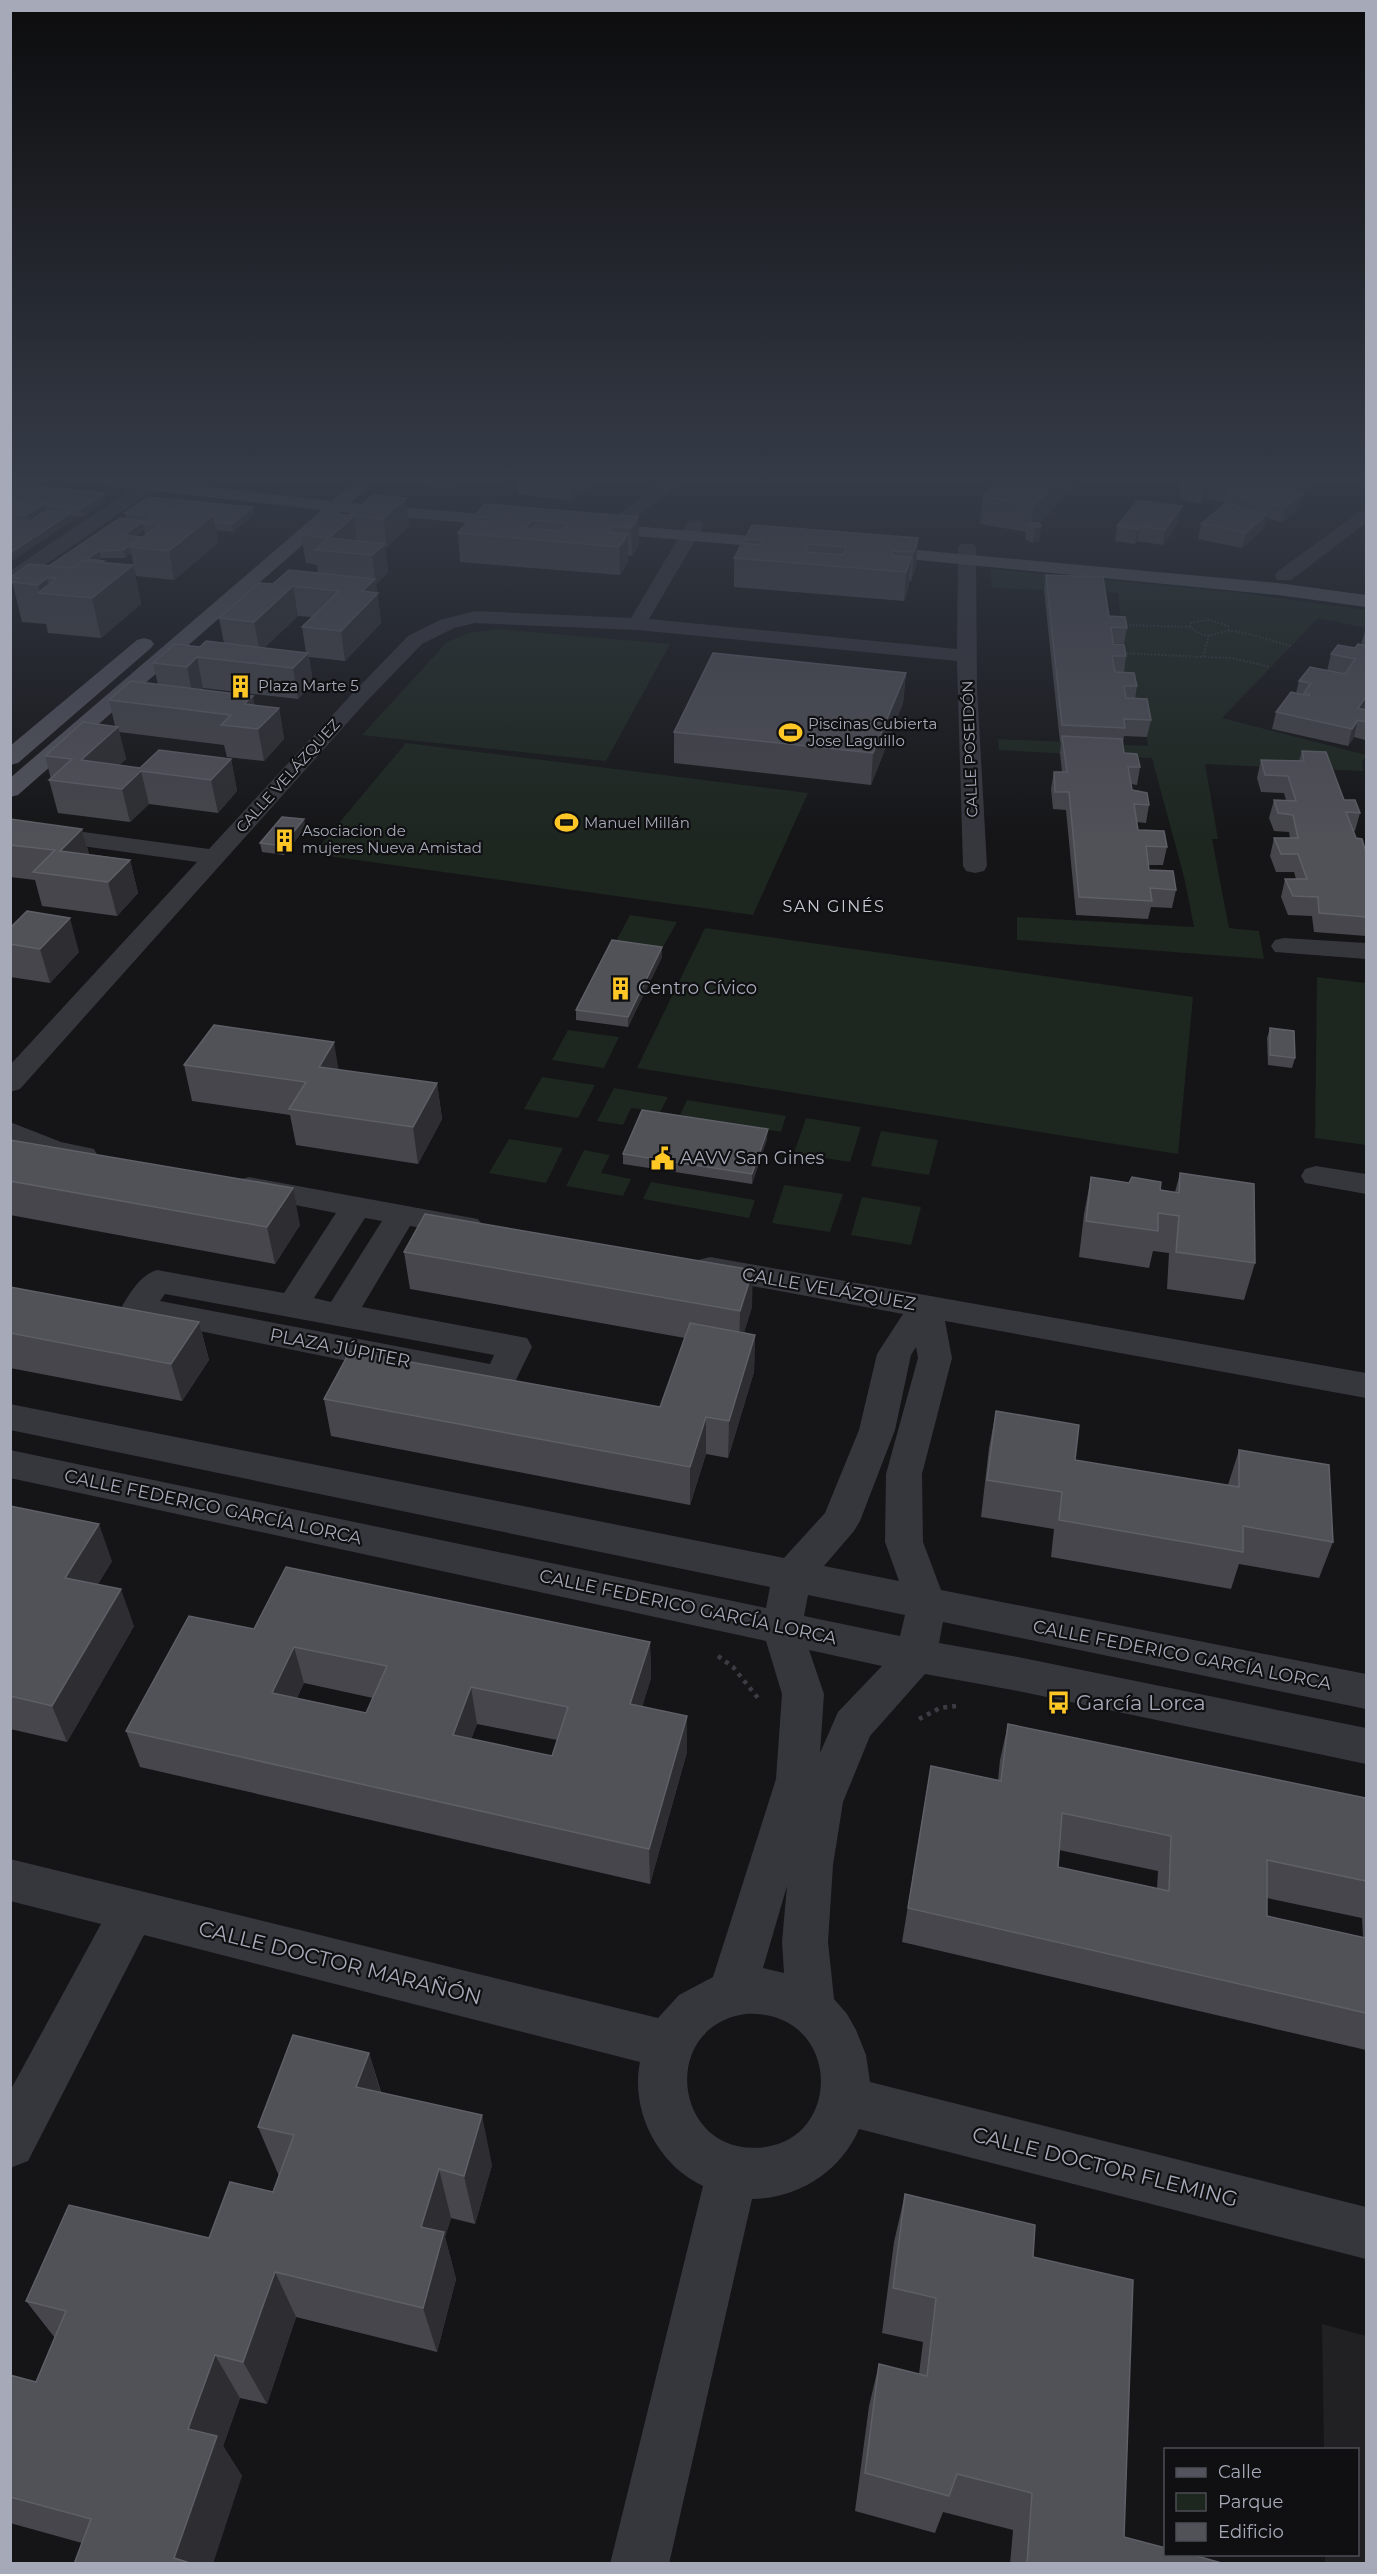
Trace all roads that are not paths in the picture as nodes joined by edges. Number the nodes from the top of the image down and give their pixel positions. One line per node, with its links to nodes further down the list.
1 (228, 601): 8 (main road)
2 (651, 601): 4 (street)
3 (967, 601): 6 (street, CALLE POSEIDÓN)
4 (638, 624): 6 (street, CALLE VELÁZQUEZ); 10 (street, CALLE VELÁZQUEZ)
5 (163, 628): 7 (main road)
6 (967, 656): 11 (street, CALLE POSEIDÓN)
7 (10, 758)
8 (10, 790)
9 (10, 829): 10 (street)
10 (214, 857): 14 (street, CALLE VELÁZQUEZ)
11 (975, 866)
12 (1284, 946): 13 (street)
13 (1366, 951)
14 (10, 1083)
15 (10, 1131): 16 (street)
16 (111, 1161)
17 (1316, 1176): 19 (street)
18 (216, 1180): 20 (street)
19 (1366, 1184)
20 (356, 1207): 21 (street); 24 (street, PLAZA JÚPITER)
21 (401, 1215): 22 (street); 26 (street, PLAZA JÚPITER)
22 (494, 1231)
23 (680, 1263): 25 (street, CALLE VELÁZQUEZ)
24 (292, 1306): 26 (street, PLAZA JÚPITER); 26 (street, PLAZA JÚPITER)
25 (925, 1306): 27 (street, CALLE VELÁZQUEZ); 30 (street); 31 (street)
26 (340, 1315)
27 (1366, 1385)
28 (10, 1417): 30 (street, CALLE FEDERICO GARCÍA LORCA)
29 (10, 1464): 32 (street, CALLE FEDERICO GARCÍA LORCA)
30 (792, 1576): 31 (street, CALLE FEDERICO GARCÍA LORCA); 32 (street)
31 (927, 1604): 33 (street); 34 (street, CALLE FEDERICO GARCÍA LORCA)
32 (782, 1627): 33 (street, CALLE FEDERICO GARCÍA LORCA); 38 (street)
33 (916, 1656): 35 (street, CALLE FEDERICO GARCÍA LORCA); 39 (street)
34 (1366, 1692)
35 (1366, 1746)
36 (10, 1880): 37 (street, CALLE DOCTOR MARAÑÓN)
37 (132, 1911): 40 (street, CALLE DOCTOR MARAÑÓN); 42 (street)
38 (732, 1991): 39 (street); 40 (street)
39 (811, 2012): 41 (street)
40 (669, 2045): 43 (street)
41 (844, 2100): 43 (street); 44 (street, CALLE DOCTOR FLEMING)
42 (10, 2143)
43 (732, 2173): 45 (street)
44 (1366, 2233)
45 (639, 2564)

